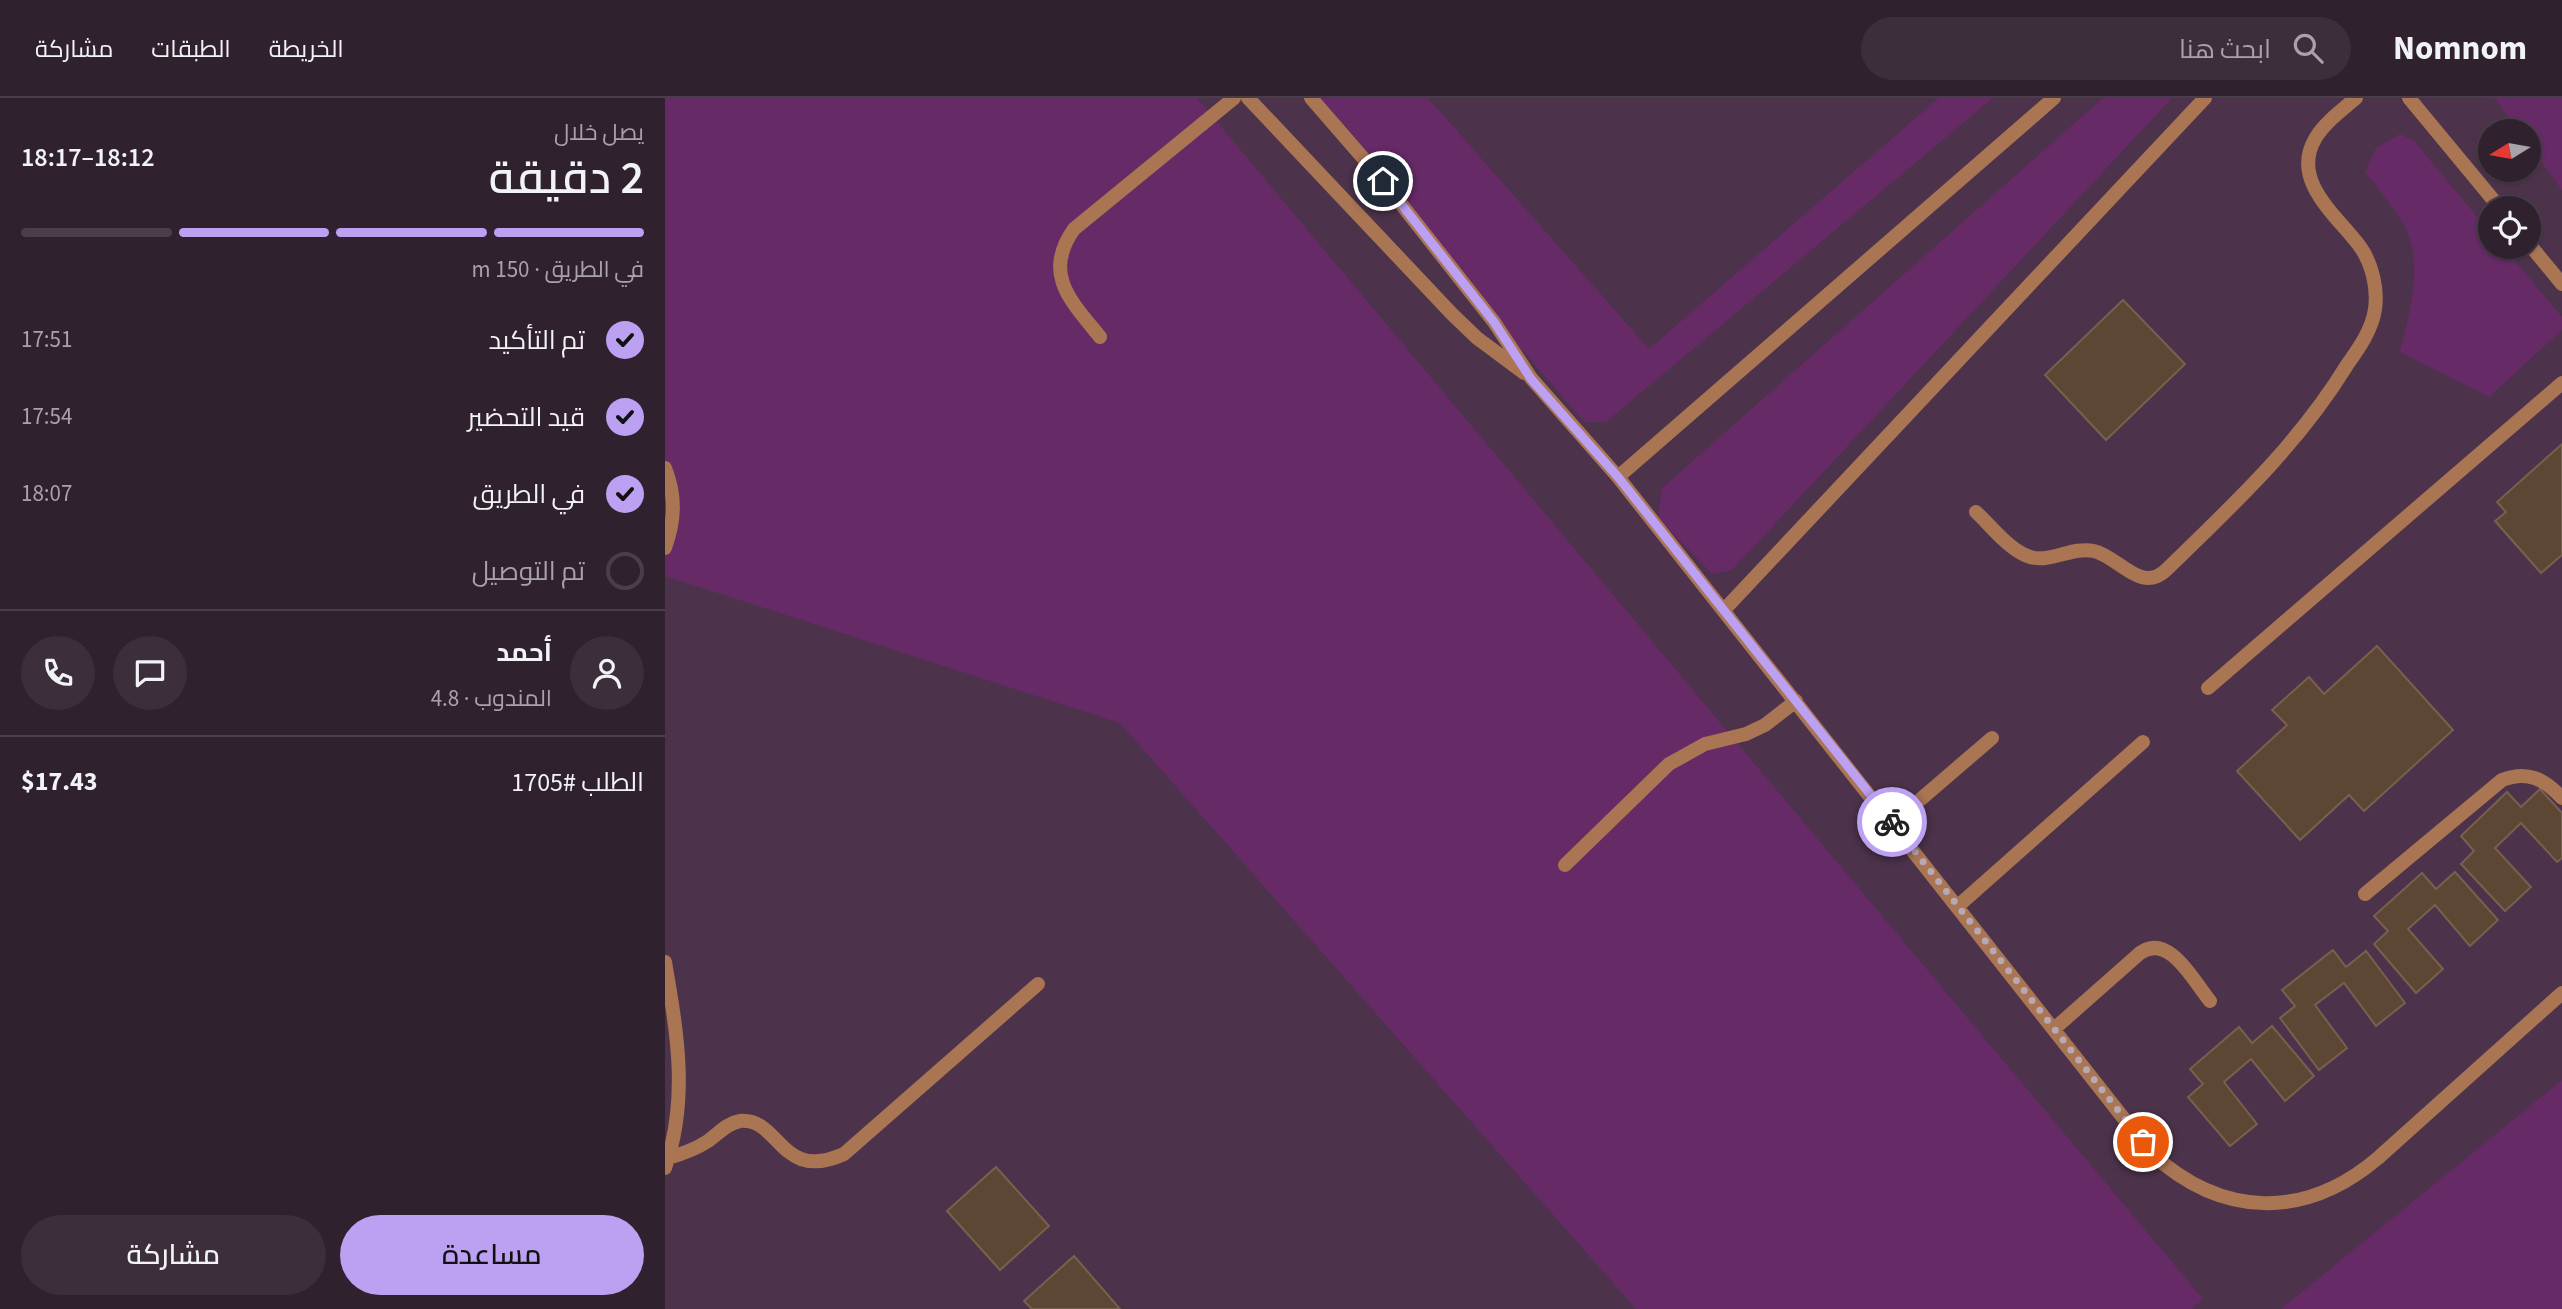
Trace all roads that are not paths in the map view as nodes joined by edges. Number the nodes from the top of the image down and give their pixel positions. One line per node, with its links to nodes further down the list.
1 (1234, 98): 11 (lane)
2 (1248, 98): 12 (lane)
3 (1311, 98): 12 (lane)
4 (2054, 98): 15 (lane)
5 (2205, 98): 18 (lane)
6 (2356, 98): 16 (lane)
7 (2409, 98): 8 (lane)
8 (2490, 196)
9 (2541, 259): 10 (lane)
10 (2562, 284)
11 (1100, 337)
12 (1531, 379): 15 (lane)
13 (2562, 383): 19 (lane)
14 (665, 468): 17 (lane)
15 (1618, 477): 18 (lane)
16 (1976, 512)
17 (665, 548)
18 (1724, 610): 20 (lane)
19 (2208, 688)
20 (1796, 701): 24 (lane); 25 (lane)
21 (1992, 738): 24 (lane)
22 (2143, 742): 27 (lane)
23 (2562, 798): 26 (lane)
24 (1893, 823): 27 (lane)
25 (1565, 865)
26 (2365, 894)
27 (1958, 906): 32 (lane)
28 (665, 962): 33 (lane)
29 (1038, 984): 33 (lane)
30 (2562, 993): 32 (lane)
31 (2210, 1001): 32 (lane)
32 (2054, 1029)
33 (667, 1163)

